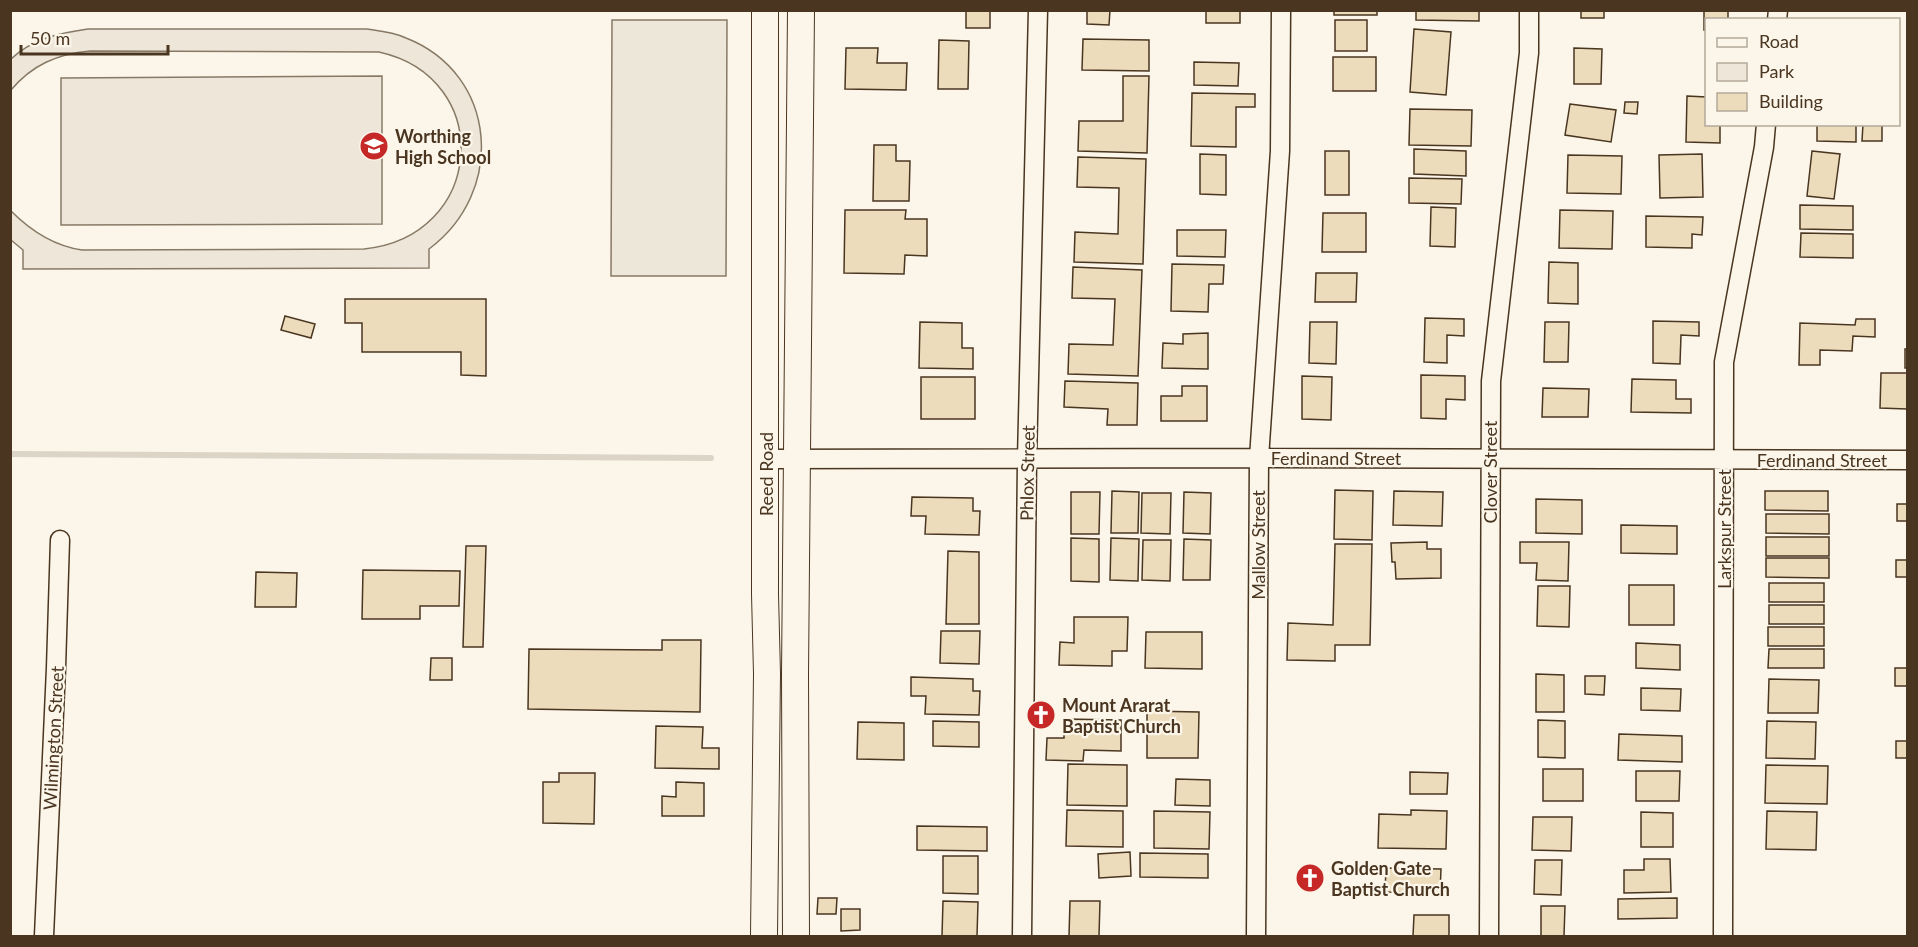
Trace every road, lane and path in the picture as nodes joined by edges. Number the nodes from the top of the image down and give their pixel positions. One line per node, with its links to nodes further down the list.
1 (765, 10): 8 (street, Reed Road)
2 (801, 10): 9 (street, Reed Road)
3 (1038, 10): 10 (street, Phlox Street)
4 (1281, 10): 7 (street, Mallow Street)
5 (1529, 10): 11 (street, Clover Street)
6 (1766, 126): 12 (street, Larkspur Street)
7 (1258, 458): 10 (street, Ferdinand Street); 11 (street, Ferdinand Street); 21 (street, Mallow Street)
8 (765, 459): 9 (street, Ferdinand Street); 15 (street, Reed Road)
9 (796, 459): 10 (street, Ferdinand Street); 16 (street, Reed Road)
10 (1027, 459): 20 (street, Phlox Street)
11 (1490, 459): 12 (street, Ferdinand Street); 22 (street, Clover Street)
12 (1724, 460): 13 (street, Ferdinand Street); 23 (street, Larkspur Street)
13 (1908, 460)
14 (60, 540): 17 (street, Wilmington Street)
15 (766, 674): 16 (street); 18 (street, Reed Road)
16 (795, 674): 19 (street, Reed Road)
17 (44, 936)
18 (764, 936)
19 (796, 936)
20 (1022, 936)
21 (1256, 936)
22 (1489, 936)
23 (1723, 936)

